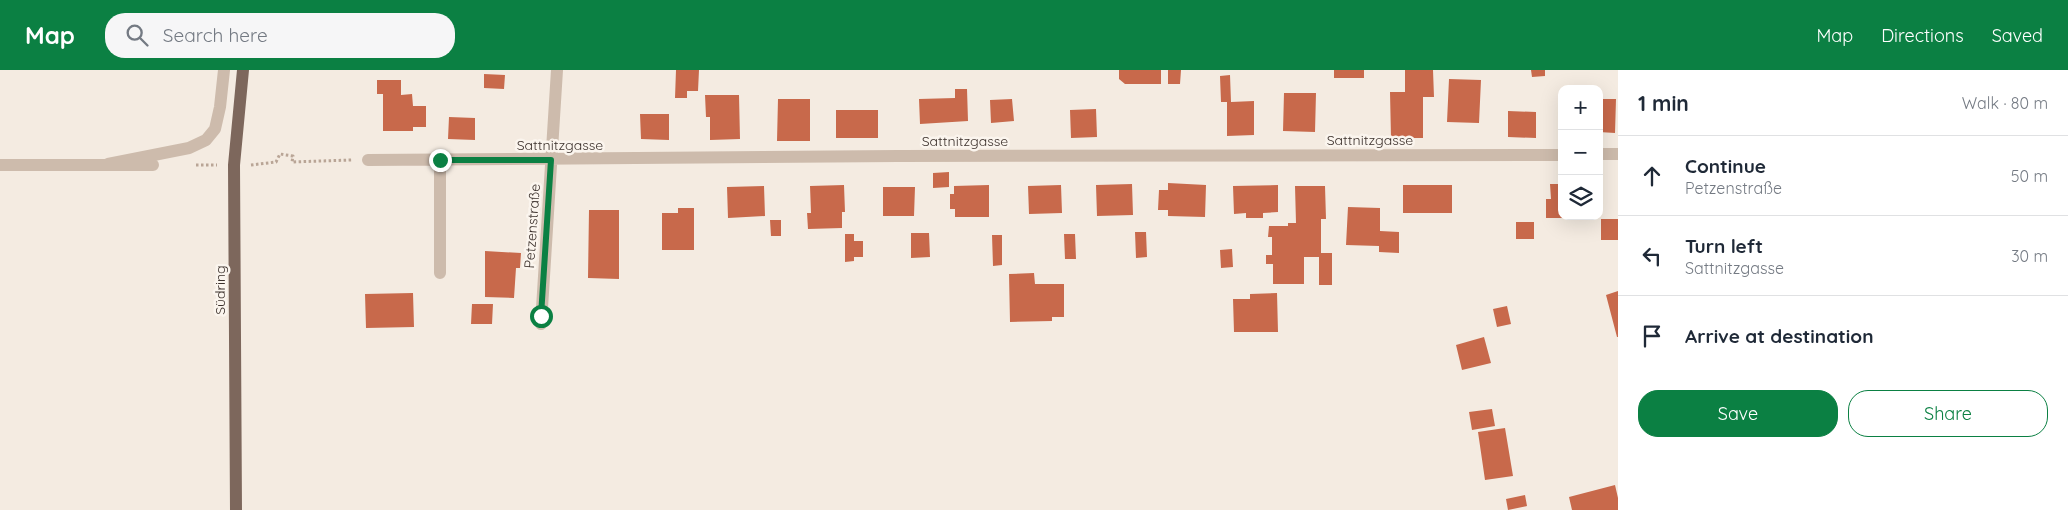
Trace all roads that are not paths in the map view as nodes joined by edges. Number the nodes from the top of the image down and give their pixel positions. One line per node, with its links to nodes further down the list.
1 (224, 70): 10 (street)
2 (243, 70): 15 (main road, Südring)
3 (557, 70): 9 (street, Petzenstraße)
4 (1558, 154): 9 (street, Sattnitzgasse)
5 (1603, 154): 6 (street)
6 (1618, 154)
7 (368, 160): 8 (street, Sattnitzgasse)
8 (440, 160): 9 (street, Sattnitzgasse); 13 (street)
9 (551, 160): 14 (street, Petzenstraße)
10 (108, 164): 11 (street); 12 (street)
11 (0, 165)
12 (153, 165)
13 (440, 273)
14 (540, 324)
15 (236, 510)

